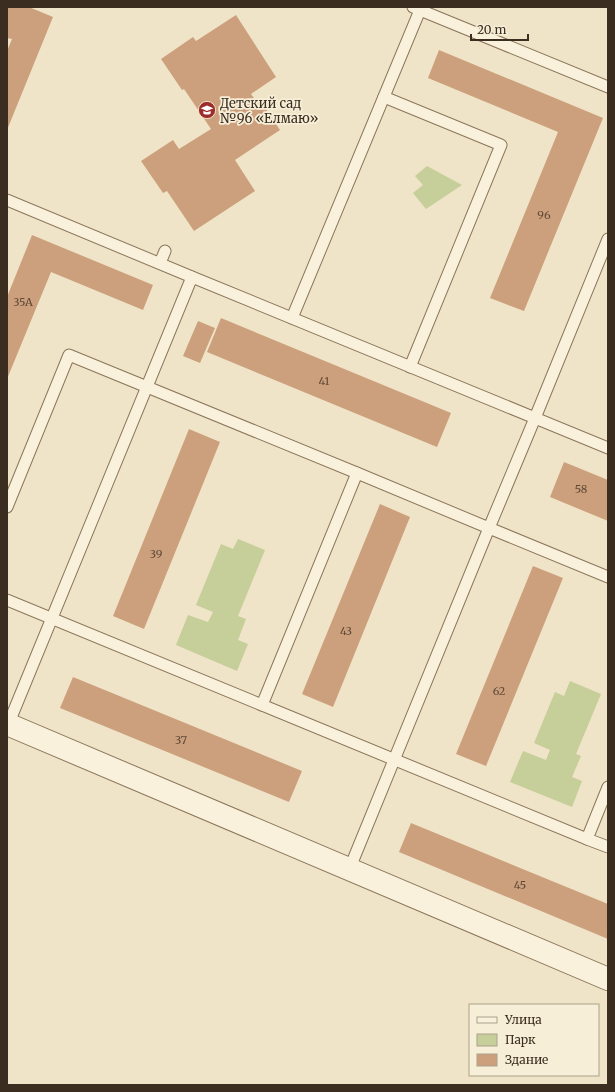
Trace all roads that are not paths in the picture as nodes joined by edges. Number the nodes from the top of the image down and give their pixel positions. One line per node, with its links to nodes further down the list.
1 (418, 8): 2 (lane); 3 (lane)
2 (608, 87)
3 (384, 97): 9 (lane); 10 (lane)
4 (7, 200): 7 (lane)
5 (608, 239): 12 (lane)
6 (165, 251): 7 (lane)
7 (160, 263): 8 (lane)
8 (192, 276): 9 (lane); 11 (lane)
9 (292, 318): 10 (lane)
10 (410, 367): 12 (lane)
11 (147, 387): 14 (lane); 15 (lane); 19 (lane)
12 (535, 418): 13 (lane); 16 (lane)
13 (608, 448)
14 (357, 473): 16 (lane); 20 (lane)
15 (7, 507)
16 (489, 528): 17 (lane); 22 (lane)
17 (608, 577)
18 (7, 600): 19 (lane)
19 (52, 618): 20 (lane); 21 (lane)
20 (262, 705): 22 (lane)
21 (8, 725): 26 (street)
22 (394, 759): 24 (lane); 26 (lane)
23 (608, 787): 24 (lane)
24 (587, 839): 25 (lane)
25 (608, 847)
26 (349, 870): 27 (street)
27 (608, 980)

